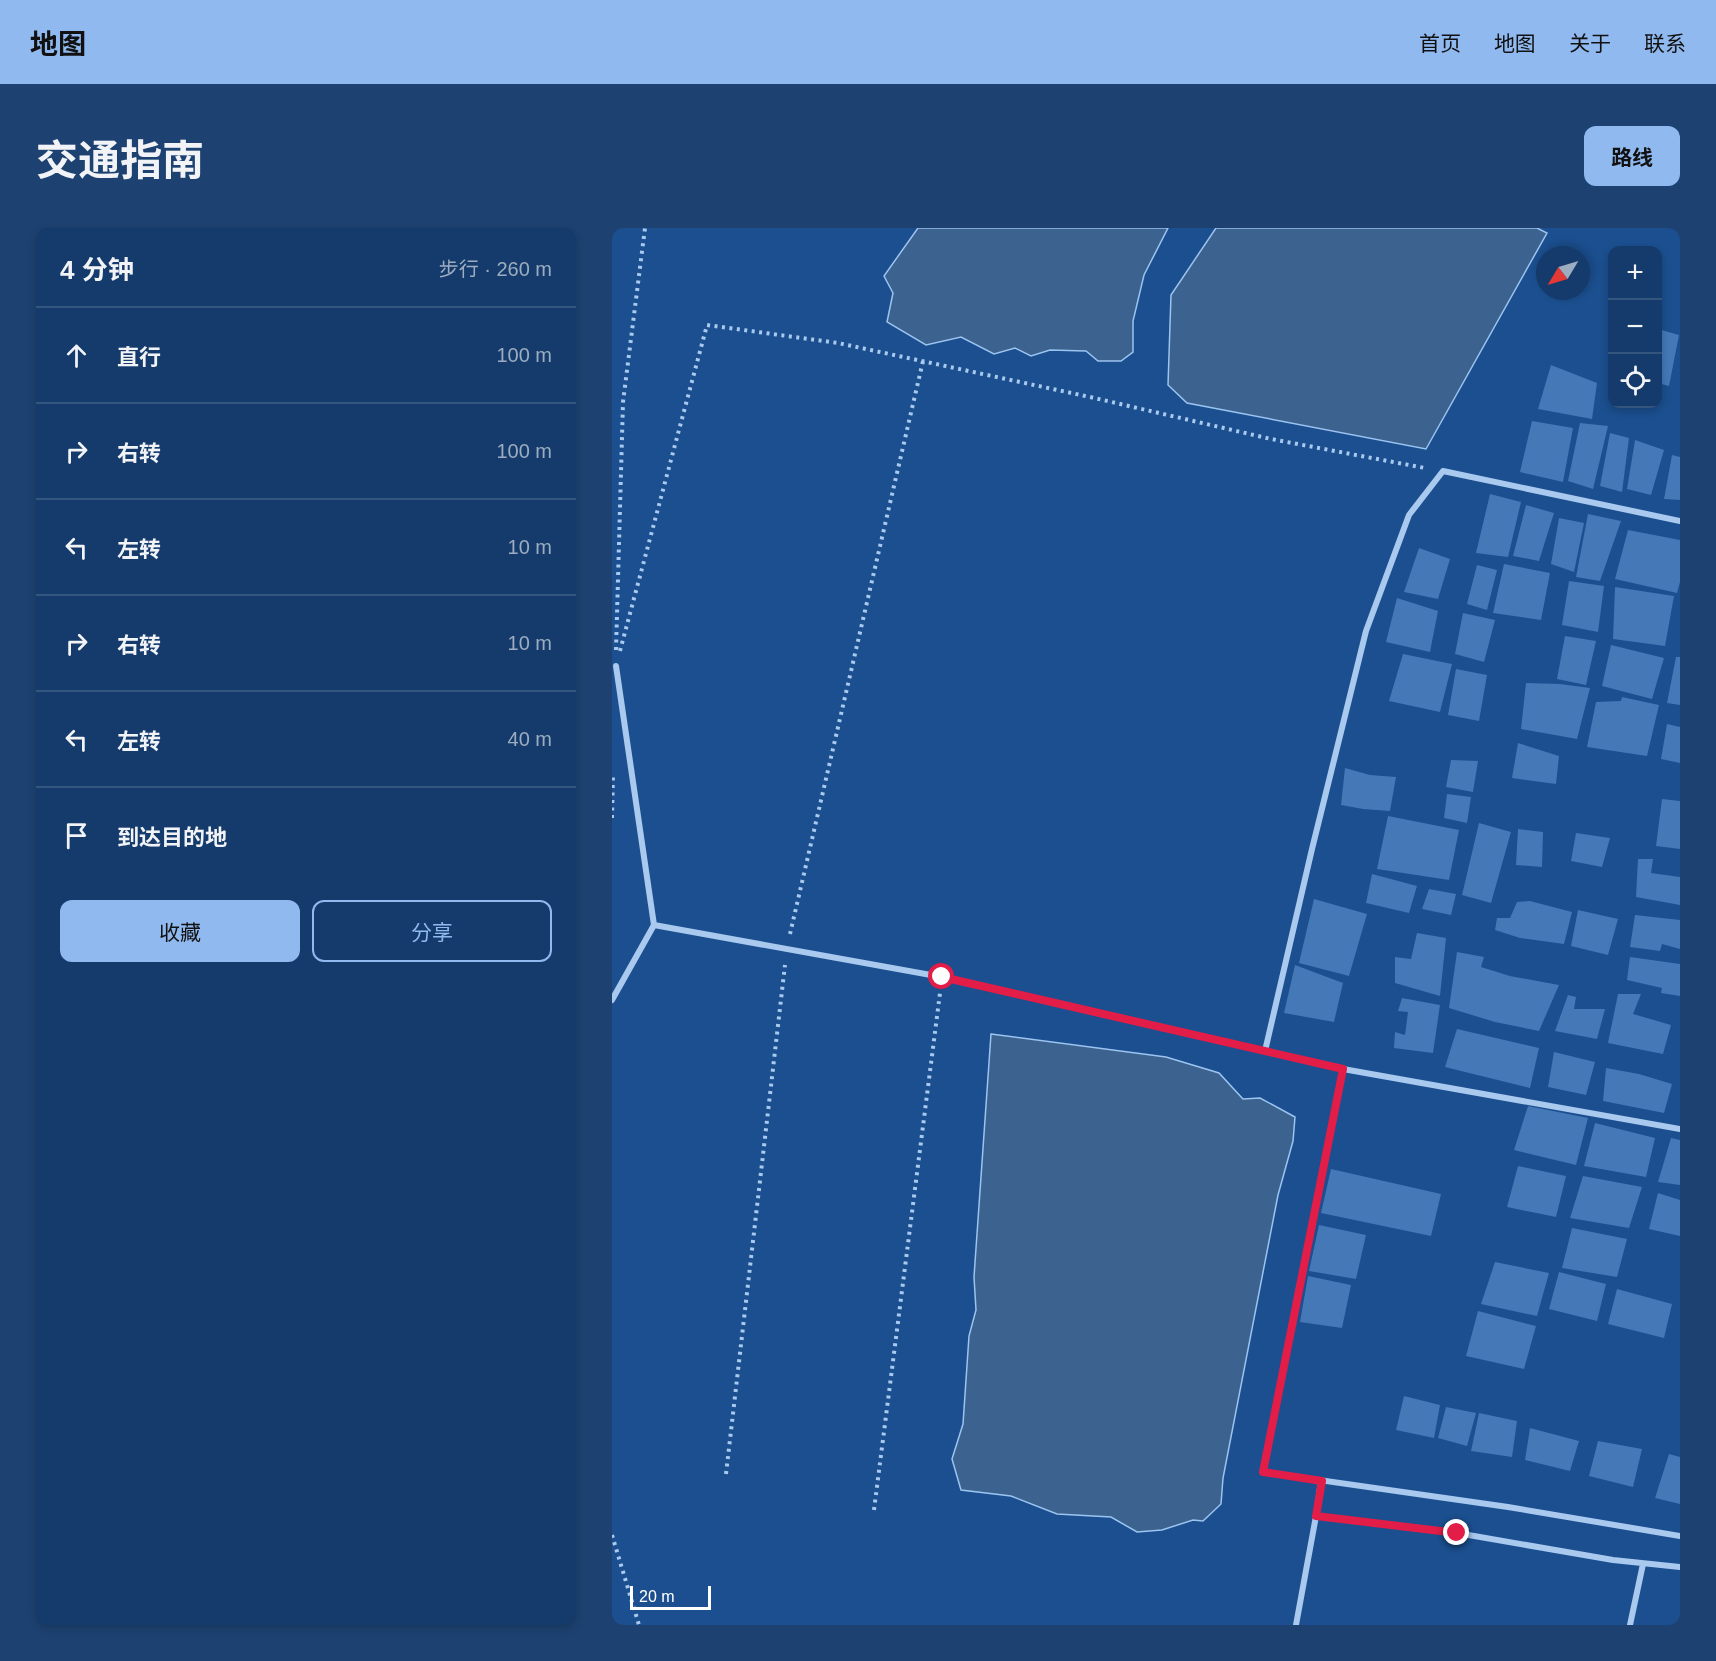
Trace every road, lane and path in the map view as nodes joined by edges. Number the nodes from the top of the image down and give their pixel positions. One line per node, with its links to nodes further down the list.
1 (645, 228): 5 (path)
2 (923, 361): 3 (path); 5 (path); 9 (path)
3 (1443, 471): 4 (street); 12 (street)
4 (1680, 521)
5 (616, 666): 8 (street)
6 (614, 768): 7 (path)
7 (612, 818)
8 (654, 925): 9 (street); 11 (street)
9 (787, 949): 10 (street); 15 (path)
10 (942, 977): 12 (street); 17 (path)
11 (612, 1000)
12 (1265, 1051): 13 (street)
13 (1343, 1069): 14 (street); 16 (street)
14 (1680, 1129)
15 (726, 1474)
16 (1322, 1481): 18 (street); 20 (street)
17 (874, 1510)
18 (1316, 1516): 21 (street); 24 (street)
19 (612, 1534): 23 (path)
20 (1680, 1536)
21 (1643, 1563): 22 (street); 25 (street)
22 (1680, 1567)
23 (639, 1625)
24 (1296, 1625)
25 (1630, 1625)

